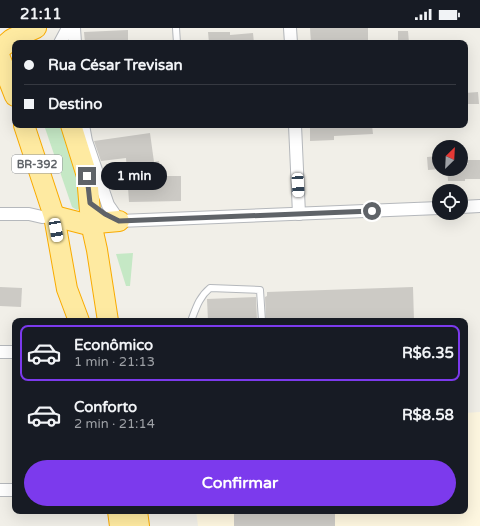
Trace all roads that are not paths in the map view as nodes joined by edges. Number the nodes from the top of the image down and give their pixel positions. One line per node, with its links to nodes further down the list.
1 (36, 28): 6 (highway); 11 (highway)
2 (68, 28): 7 (street)
3 (74, 28): 8 (street)
4 (176, 28): 9 (lane)
5 (290, 28): 10 (street)
6 (41, 40)
7 (62, 40)
8 (75, 40)
9 (177, 40)
10 (291, 40)
11 (0, 49)
12 (0, 58): 13 (highway)
13 (10, 91)
14 (26, 128): 24 (highway, BR-392)
15 (72, 128): 18 (highway, BR-392)
16 (84, 128): 24 (street)
17 (295, 128): 23 (street)
18 (90, 203): 24 (highway, BR-392); 24 (highway)
19 (480, 206): 20 (street)
20 (468, 207)
21 (432, 208): 23 (street)
22 (0, 214): 24 (street)
23 (299, 214): 24 (street)
24 (82, 217): 25 (highway, BR-392); 26 (highway, BR-392)
25 (78, 318)
26 (108, 318)
27 (192, 318): 28 (lane)
28 (262, 318)
29 (0, 352): 30 (street)
30 (12, 352)
31 (0, 490): 32 (street)
32 (12, 490)
33 (118, 514): 35 (highway)
34 (137, 514): 36 (highway)
35 (120, 526)
36 (139, 526)

